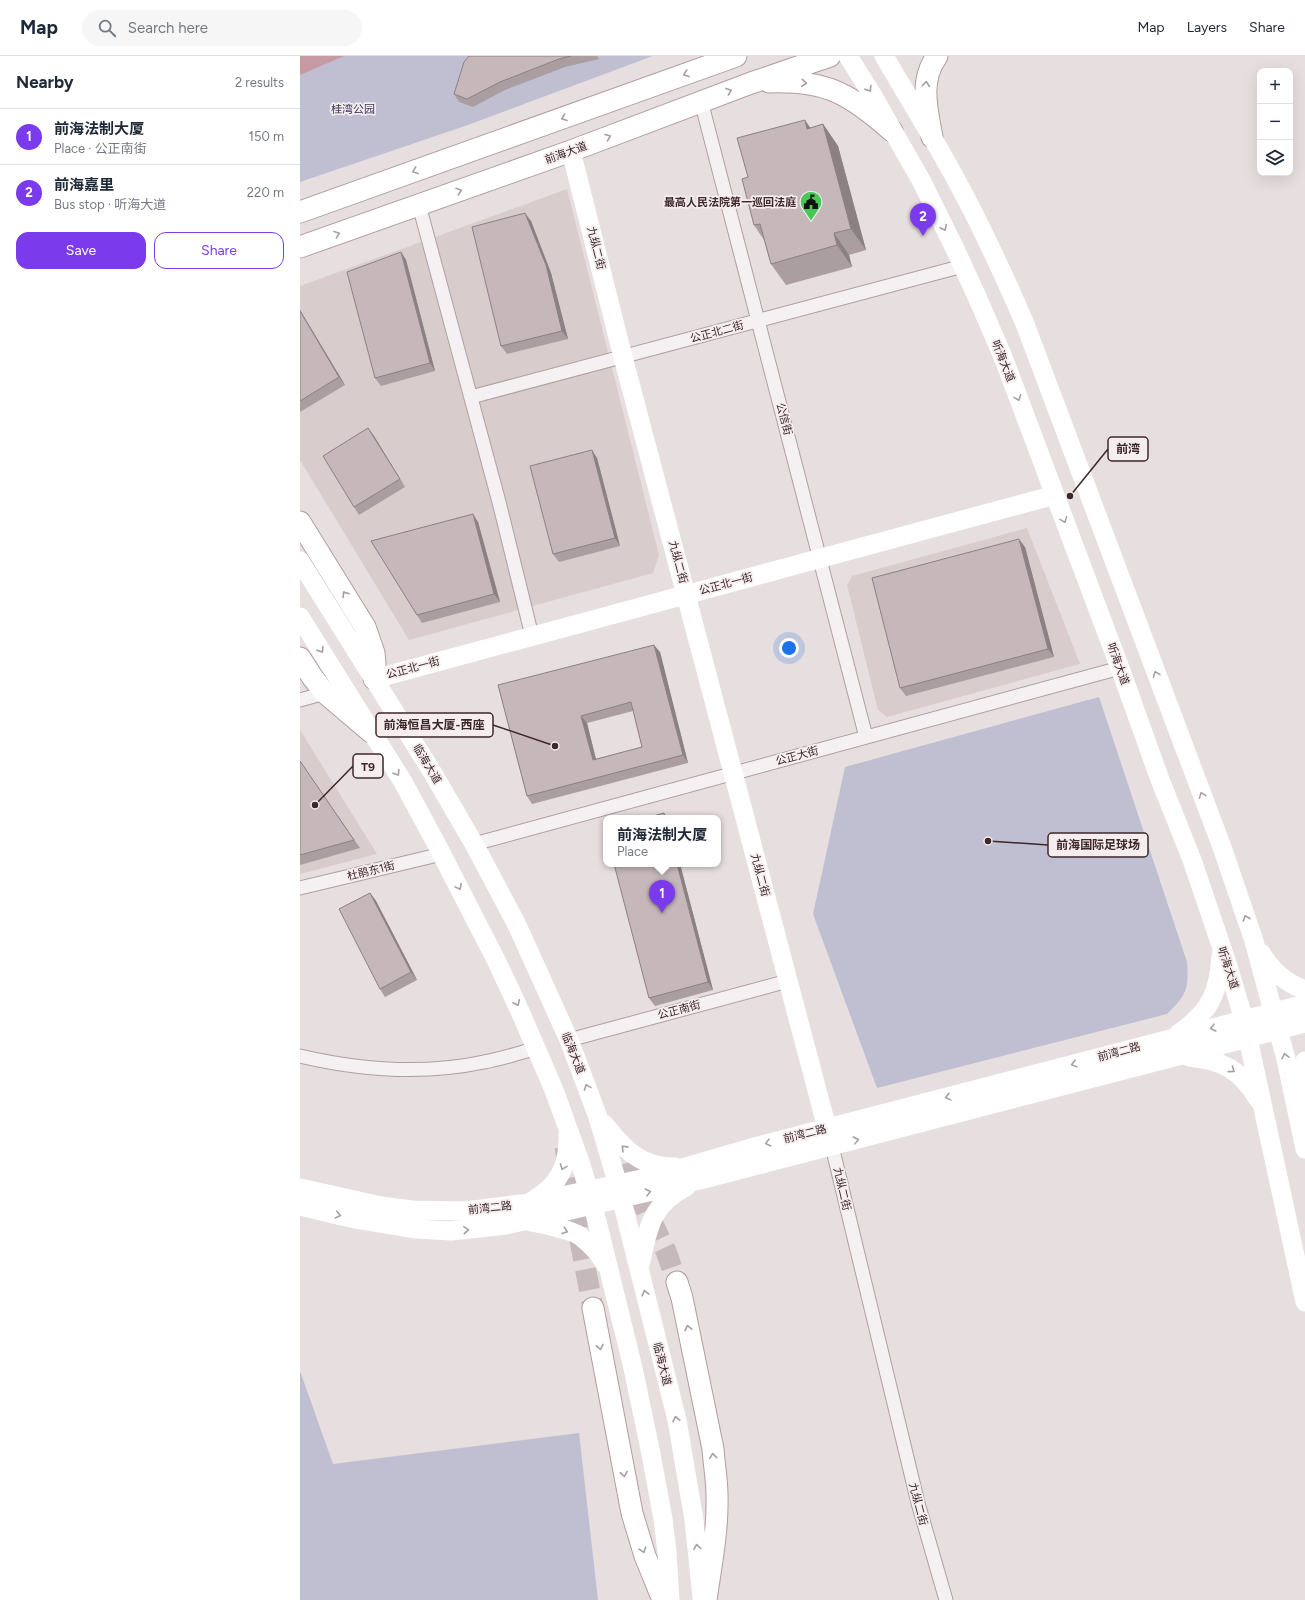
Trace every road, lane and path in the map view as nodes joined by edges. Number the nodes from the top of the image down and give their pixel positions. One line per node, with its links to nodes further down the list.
1 (736, 56): 12 (main road, one-way to 12)
2 (830, 56): 6 (main road, 前海大道)
3 (848, 56): 8 (main road, 听海大道, one-way to 8)
4 (884, 56): 9 (main road)
5 (937, 56): 9 (main road, one-way to 5)
6 (751, 83): 7 (main road, 前海大道, one-way to 6); 8 (main road, one-way to 8)
7 (701, 101): 10 (main road, 前海大道, one-way to 7); 15 (street, 公信街)
8 (892, 131): 14 (main road, 听海大道, one-way to 14)
9 (932, 137): 36 (main road, one-way to 9)
10 (571, 151): 11 (main road, 前海大道, one-way to 10); 16 (main road, 九纵二街)
11 (420, 204): 13 (main road, 前海大道, one-way to 11); 17 (street)
12 (300, 212)
13 (300, 248)
14 (963, 266): 15 (street, 公正北二街); 18 (main road, 听海大道, one-way to 18)
15 (758, 320): 16 (street, 公正北二街); 20 (street, 公信街)
16 (623, 356): 17 (street, 公正北二街); 22 (main road, 九纵二街)
17 (471, 397): 24 (street)
18 (1055, 495): 20 (main road, 公正北一街); 26 (main road, 听海大道, one-way to 26)
19 (300, 522): 27 (main road, one-way to 19)
20 (820, 559): 22 (main road, 公正北一街); 31 (street, 公信街)
21 (300, 560): 27 (main road, 临海大道)
22 (686, 594): 24 (main road, 公正北一街); 32 (main road, 九纵二街)
23 (300, 617): 30 (main road, one-way to 30)
24 (532, 636): 27 (main road, 公正北一街)
25 (300, 658): 28 (main road)
26 (1120, 668): 31 (street, 公正大街); 37 (main road, 听海大道)
27 (374, 679): 33 (main road, 临海大道)
28 (325, 693): 29 (street); 30 (main road)
29 (300, 700)
30 (371, 732): 34 (main road, one-way to 34)
31 (866, 737): 32 (street, 公正大街)
32 (733, 773): 33 (street, 公正大街); 38 (main road, 九纵二街)
33 (474, 844): 44 (main road, 临海大道)
34 (442, 854): 35 (street, 杜鹃东1街); 46 (main road, one-way to 46)
35 (300, 888)
36 (1254, 941): 39 (main road); 41 (main road)
37 (1222, 947): 43 (main road, 听海大道); 45 (main road)
38 (788, 981): 44 (street, 公正南街); 53 (main road, 九纵二街)
39 (1305, 990)
40 (1305, 1004): 41 (main road, 前湾二路)
41 (1276, 1021): 42 (main road, 前湾二路); 43 (main road, 前湾二路); 50 (main road, one-way to 41)
42 (1305, 1023)
43 (1246, 1029): 45 (main road, 前湾二路, one-way to 45); 48 (main road, 前湾二路); 51 (main road, 听海大道)
44 (569, 1040): 52 (main road, 临海大道, one-way to 44)
45 (1165, 1040): 53 (main road, 前湾二路, one-way to 53)
46 (537, 1048): 47 (street); 54 (main road)
47 (300, 1056)
48 (1168, 1059): 51 (main road, one-way to 51); 55 (main road, 前湾二路, one-way to 48)
49 (1305, 1061): 50 (main road)
50 (1296, 1104): 56 (main road)
51 (1263, 1108): 67 (main road, 听海大道)
52 (598, 1117): 57 (main road, one-way to 52); 60 (main road, 临海大道)
53 (827, 1128): 55 (street, 九纵二街); 57 (main road, 前湾二路, one-way to 57)
54 (568, 1129): 61 (main road); 63 (main road, one-way to 63)
55 (832, 1146): 58 (main road, 前湾二路); 73 (street, 九纵二街)
56 (1305, 1149)
57 (686, 1166): 60 (main road, 前湾二路)
58 (704, 1179): 60 (main road, 前湾二路, one-way to 58); 65 (main road)
59 (300, 1188): 63 (main road, 前湾二路)
60 (620, 1192): 61 (main road, 前湾二路); 65 (main road, 临海大道)
61 (591, 1198): 63 (main road, 前湾二路); 64 (main road)
62 (300, 1206): 63 (main road, 前湾二路, one-way to 63)
63 (528, 1212): 64 (main road, one-way to 64)
64 (608, 1270): 70 (main road)
65 (639, 1270): 71 (main road, 临海大道, one-way to 65)
66 (677, 1282): 72 (main road, one-way to 66)
67 (1305, 1302)
68 (593, 1308): 69 (main road, one-way to 69)
69 (663, 1600)
70 (670, 1600)
71 (702, 1600)
72 (706, 1600)
73 (946, 1600)

